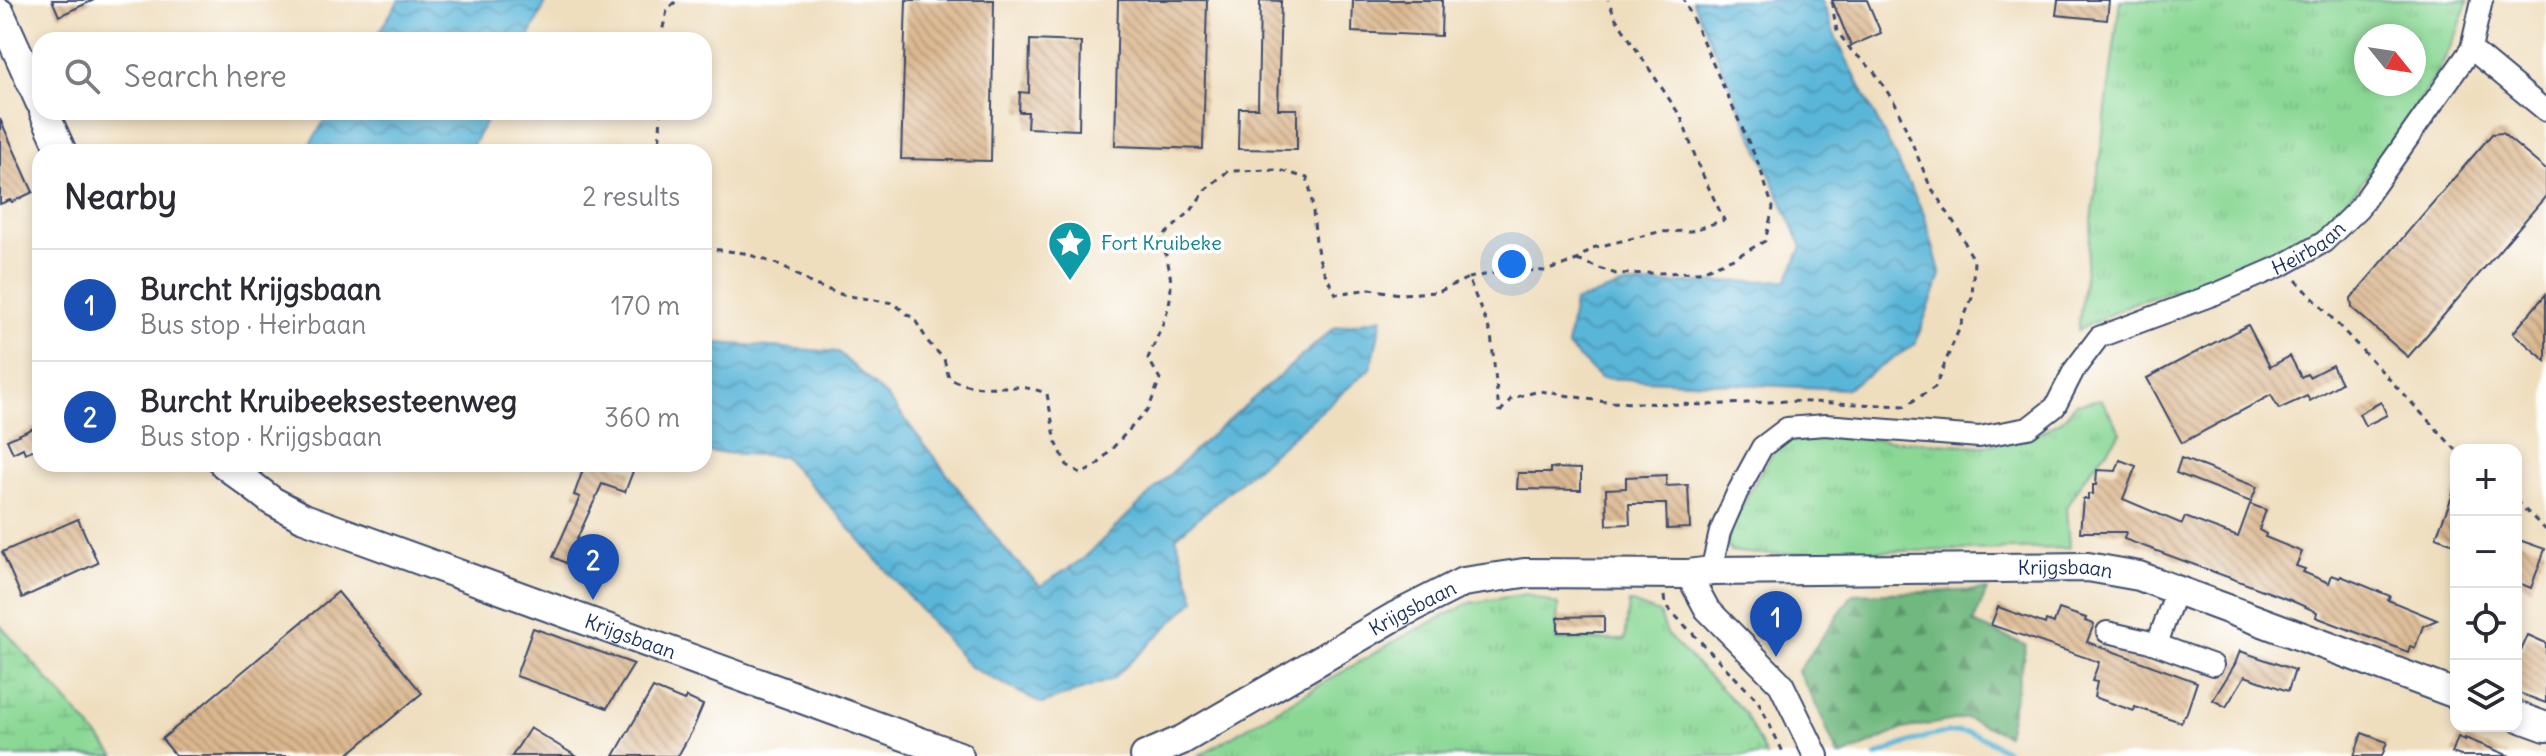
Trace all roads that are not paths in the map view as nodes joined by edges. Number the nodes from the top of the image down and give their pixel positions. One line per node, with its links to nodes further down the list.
1 (2482, 0): 3 (street, Heirbaan)
2 (0, 13): 4 (main road)
3 (2471, 49): 5 (street); 9 (street, Heirbaan)
4 (32, 84)
5 (2546, 111)
6 (48, 120): 7 (main road)
7 (58, 144)
8 (234, 472): 17 (main road, Krijgsbaan)
9 (1687, 573): 10 (main road, Krijgsbaan); 18 (main road, Krijgsbaan); 19 (street)
10 (2176, 591): 12 (street); 14 (main road, Krijgsbaan)
11 (2107, 632): 12 (street)
12 (2157, 644): 13 (street)
13 (2213, 665)
14 (2450, 692)
15 (2522, 718): 16 (main road)
16 (2546, 727)
17 (959, 756)
18 (1145, 756)
19 (1816, 756)

